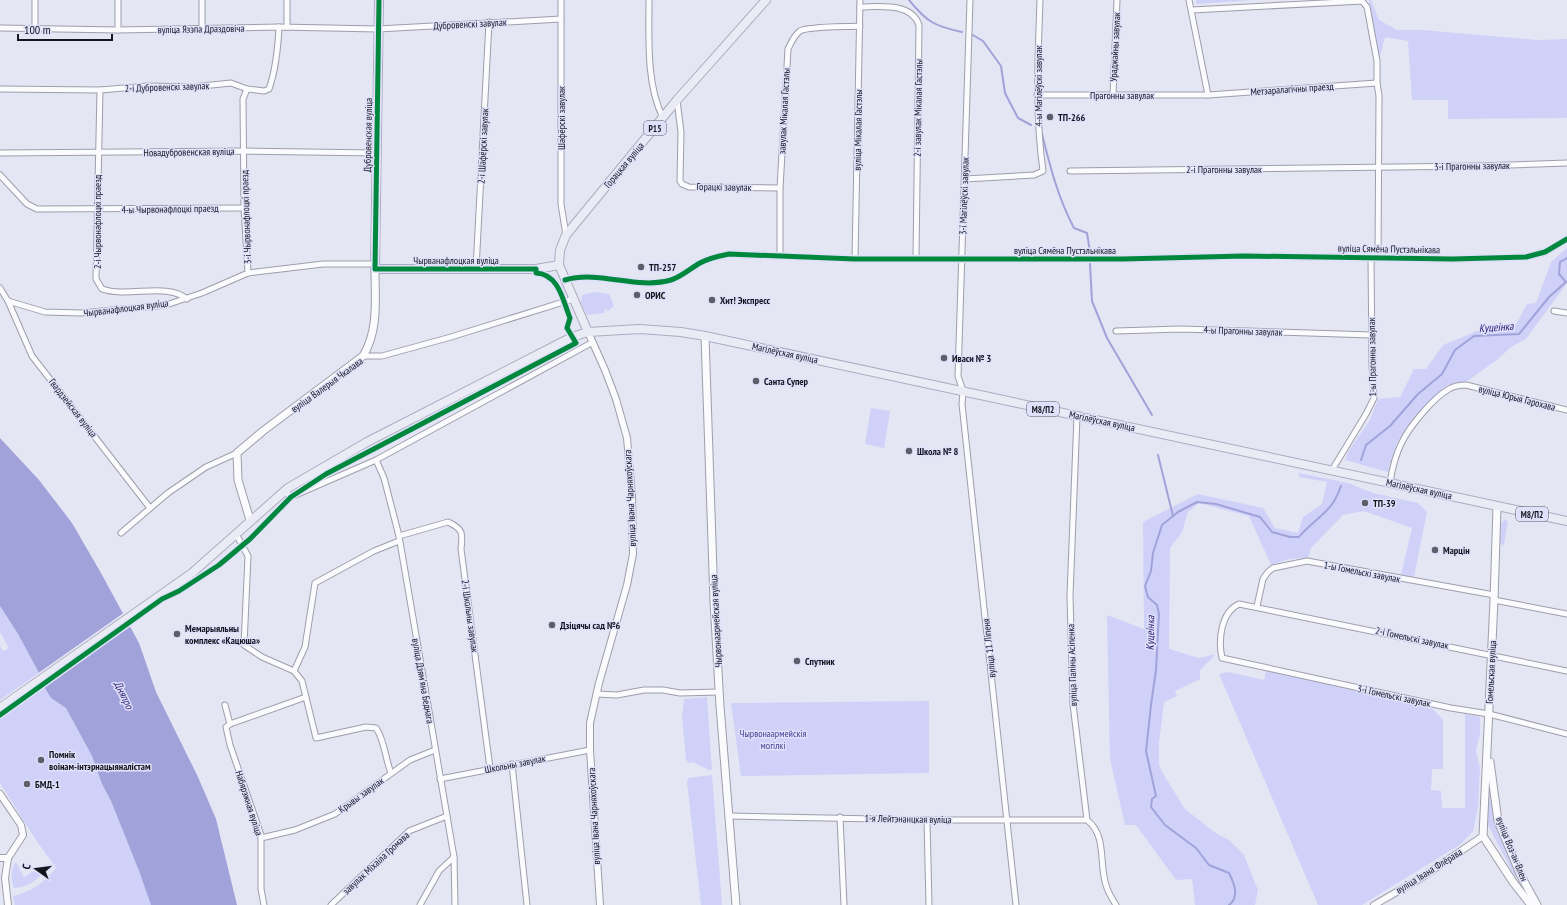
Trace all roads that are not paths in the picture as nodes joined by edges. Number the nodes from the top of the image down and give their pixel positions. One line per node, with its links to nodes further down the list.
1 (35, 0): 22 (street)
2 (118, 0): 24 (street)
3 (202, 0): 25 (street)
4 (287, 0): 20 (street)
5 (379, 0): 23 (main road, Дубровенская вуліца)
6 (561, 0): 16 (street, Шафёрскі завулак)
7 (649, 0): 34 (street)
8 (766, 0): 33 (main road, Горацкая вуліца / Р15)
9 (860, 0): 14 (street, вуліца Мікалая Гастэлы)
10 (970, 0): 43 (street, 3-і Магілёўскі завулак)
11 (1040, 0): 31 (street, 4-ы Магілёўскі завулак)
12 (1117, 0): 30 (street, Ураджайны завулак)
13 (1189, 0): 15 (street)
14 (860, 7): 18 (street, вуліца Мікалая Гастэлы); 53 (street, 2-і завулак Мікалая Гастэлы)
15 (1192, 10): 26 (street); 32 (street)
16 (561, 19): 17 (street, Дубровенскі завулак); 47 (street, Шафёрскі завулак)
17 (489, 22): 23 (street, Дубровенскі завулак); 57 (street, 2-і Шафёрскі завулак)
18 (860, 26): 44 (street, завулак Мікалая Гастэлы); 52 (street, вуліца Мікалая Гастэлы)
19 (279, 27): 20 (street, вуліца Язэпа Драздовіча); 25 (street, вуліца Язэпа Драздовіча); 28 (street, 2-і Дубровенскі завулак)
20 (287, 27): 23 (street, вуліца Язэпа Драздовіча)
21 (0, 28): 22 (street, вуліца Язэпа Драздовіча)
22 (35, 28): 24 (street, вуліца Язэпа Драздовіча)
23 (378, 28): 38 (main road, Дубровенская вуліца)
24 (118, 30): 25 (street, вуліца Язэпа Драздовіча)
25 (202, 30)
26 (1377, 83): 32 (street, Метэаралагічны праезд); 40 (street)
27 (0, 89): 29 (street, 2-і Дубровенскі завулак)
28 (248, 89): 29 (street, 2-і Дубровенскі завулак); 35 (street, 3-і Чырвонафлоцкі праезд)
29 (100, 90): 37 (street, 2-і Чырвонафлоцкі праезд)
30 (1113, 94): 31 (street, Прагонны завулак); 32 (street, Прагонны завулак)
31 (1037, 95): 43 (street, 4-ы Магілёўскі завулак)
32 (1208, 95)
33 (677, 100): 34 (main road, Горацкая вуліца / Р15); 44 (street, Горацкі завулак)
34 (663, 118): 47 (main road, Горацкая вуліца / Р15)
35 (245, 151): 37 (street, Новадубровенская вуліца); 38 (street, Новадубровенская вуліца); 45 (street, 3-і Чырвонафлоцкі праезд)
36 (0, 153): 37 (street, Новадубровенская вуліца)
37 (98, 153): 46 (street, 2-і Чырвонафлоцкі праезд)
38 (377, 153): 56 (main road, Дубровенская вуліца)
39 (1567, 163): 40 (street, 3-і Прагонны завулак)
40 (1378, 167): 41 (street, 2-і Прагонны завулак); 50 (street)
41 (1070, 171)
42 (0, 175): 46 (street, 4-ы Чырвонафлоцкі праезд)
43 (965, 179): 54 (street, 3-і Магілёўскі завулак)
44 (780, 188): 49 (street, завулак Мікалая Гастэлы)
45 (244, 208): 46 (street, 4-ы Чырвонафлоцкі праезд); 58 (street, 3-і Чырвонафлоцкі праезд)
46 (96, 210): 61 (street, 2-і Чырвонафлоцкі праезд)
47 (566, 235): 55 (main road, Горацкая вуліца / Р15)
48 (1567, 238): 50 (street, вуліца Сямёна Пустэльнікава)
49 (780, 255): 52 (street, вуліца Сямёна Пустэльнікава); 59 (street, вуліца Сямёна Пустэльнікава)
50 (1378, 257): 51 (street, вуліца Сямёна Пустэльнікава)
51 (1371, 258): 54 (street, вуліца Сямёна Пустэльнікава); 68 (street, 1-ы Прагонны завулак)
52 (855, 259): 53 (street, вуліца Сямёна Пустэльнікава)
53 (916, 259): 54 (street, вуліца Сямёна Пустэльнікава)
54 (962, 260): 72 (street, 3-і Магілёўскі завулак)
55 (559, 265): 57 (main road, Чырванафлоцкая вуліца); 59 (main road)
56 (375, 267): 57 (main road, Чырванафлоцкая вуліца); 58 (street, Чырванафлоцкая вуліца); 71 (main road, Дубровенская вуліца)
57 (476, 269)
58 (248, 273): 61 (street, Чырванафлоцкая вуліца)
59 (565, 280): 62 (main road)
60 (0, 288): 63 (street)
61 (187, 298): 63 (street, Чырванафлоцкая вуліца)
62 (573, 299): 67 (main road); 71 (street, вуліца Валерыя Чкалава)
63 (8, 301): 81 (street, Гвардзейская вуліца)
64 (1554, 310): 65 (street)
65 (1567, 313)
66 (1116, 331): 68 (street, 4-ы Прагонны завулак)
67 (588, 332): 69 (main road, Магілёўская вуліца / М8/П2); 70 (street, вуліца Івана Чарняхоўскага); 79 (main road, М8/П2)
68 (1371, 335): 77 (street, 1-ы Прагонны завулак)
69 (705, 336): 72 (main road, Магілёўская вуліца / М8/П2); 94 (main road, Чырвонаармейская вуліца)
70 (593, 342): 76 (street); 95 (street, вуліца Івана Чарняхоўскага)
71 (363, 356): 75 (main road, вуліца Валерыя Чкалава)
72 (963, 391): 74 (main road, Магілёўская вуліца / М8/П2); 114 (street, вуліца 11 Ліпеня)
73 (1567, 410): 78 (street, вуліца Юрыя Гарохава)
74 (1077, 416): 77 (main road, Магілёўская вуліца / М8/П2); 115 (street, вуліца Паліны Асіпенка)
75 (237, 453): 81 (street, вуліца Валерыя Чкалава); 82 (main road)
76 (376, 460): 79 (street); 86 (street, вуліца Дзямʼяна Беднага)
77 (1332, 470): 78 (main road, Магілёўская вуліца / М8/П2)
78 (1390, 483): 80 (main road, Магілёўская вуліца / М8/П2)
79 (284, 492): 82 (main road, М8/П2)
80 (1496, 507): 83 (main road, Магілёўская вуліца / М8/П2); 87 (main road, Гомельская вуліца)
81 (150, 508): 84 (street, вуліца Валерыя Чкалава)
82 (250, 520): 85 (main road, М8/П2)
83 (1567, 521)
84 (121, 533)
85 (236, 534): 92 (street); 98 (main road, М8/П2)
86 (399, 539): 92 (street); 103 (street, вуліца Дзямʼяна Беднага); 106 (street, 2-і Школьны завулак)
87 (1494, 598): 88 (street, 1-ы Гомельскі завулак); 89 (street, 1-ы Гомельскі завулак); 90 (main road, Гомельская вуліца)
88 (1257, 606): 90 (street, 2-і Гомельскі завулак); 91 (street, 2-і Гомельскі завулак)
89 (1567, 614)
90 (1492, 655): 93 (street, 2-і Гомельскі завулак); 99 (main road, Гомельская вуліца)
91 (1222, 658): 99 (street, 3-і Гомельскі завулак)
92 (294, 671): 96 (street, Крывы завулак)
93 (1567, 671)
94 (719, 692): 95 (street); 111 (main road, Чырвонаармейская вуліца)
95 (596, 694): 104 (street, вуліца Івана Чарняхоўскага)
96 (306, 697): 100 (street); 107 (street, Крывы завулак)
97 (225, 705): 100 (street, Набярэжная вуліца)
98 (0, 708)
99 (1489, 714): 101 (street, 3-і Гомельскі завулак); 102 (main road, Гомельская вуліца)
100 (230, 724): 117 (street, Набярэжная вуліца)
101 (1567, 734)
102 (1488, 743): 116 (main road, Гомельская вуліца); 135 (main road, вуліца Воз-ан-Влен)
103 (435, 750): 107 (street, Крывы завулак); 108 (street, вуліца Дзямʼяна Беднага)
104 (590, 750): 105 (street, Школьны завулак); 127 (street, вуліца Івана Чарняхоўскага)
105 (512, 764): 106 (street, Школьны завулак); 126 (street)
106 (490, 768): 108 (street, Школьны завулак)
107 (391, 773): 117 (street, Крывы завулак)
108 (440, 779): 110 (street, вуліца Дзямʼяна Беднага)
109 (0, 794): 120 (street)
110 (447, 816): 118 (street, вуліца Дзямʼяна Беднага); 123 (street, завулак Міхаіла Громава)
111 (730, 816): 112 (street, 1-я Лейтэнанцкая вуліца); 128 (main road, Чырвонаармейская вуліца)
112 (840, 818): 113 (street, 1-я Лейтэнанцкая вуліца); 129 (street)
113 (927, 820): 114 (street, 1-я Лейтэнанцкая вуліца); 130 (street)
114 (1006, 820): 115 (street, 1-я Лейтэнанцкая вуліца); 131 (street, вуліца 11 Ліпеня)
115 (1087, 820): 132 (street, вуліца Паліны Асіпенка)
116 (1483, 836): 133 (street, вуліца Івана Флёрава); 134 (main road, вуліца Воз-ан-Влен)
117 (261, 838): 122 (street, Набярэжная вуліца)
118 (454, 857): 124 (street); 125 (street, вуліца Дзямʼяна Беднага)
119 (0, 858): 120 (street)
120 (8, 858): 121 (street)
121 (8, 905)
122 (264, 905)
123 (331, 905)
124 (420, 905)
125 (455, 905)
126 (527, 905)
127 (600, 905)
128 (736, 905)
129 (844, 905)
130 (929, 905)
131 (1016, 905)
132 (1116, 905)
133 (1374, 905)
134 (1531, 905)
135 (1536, 905)

